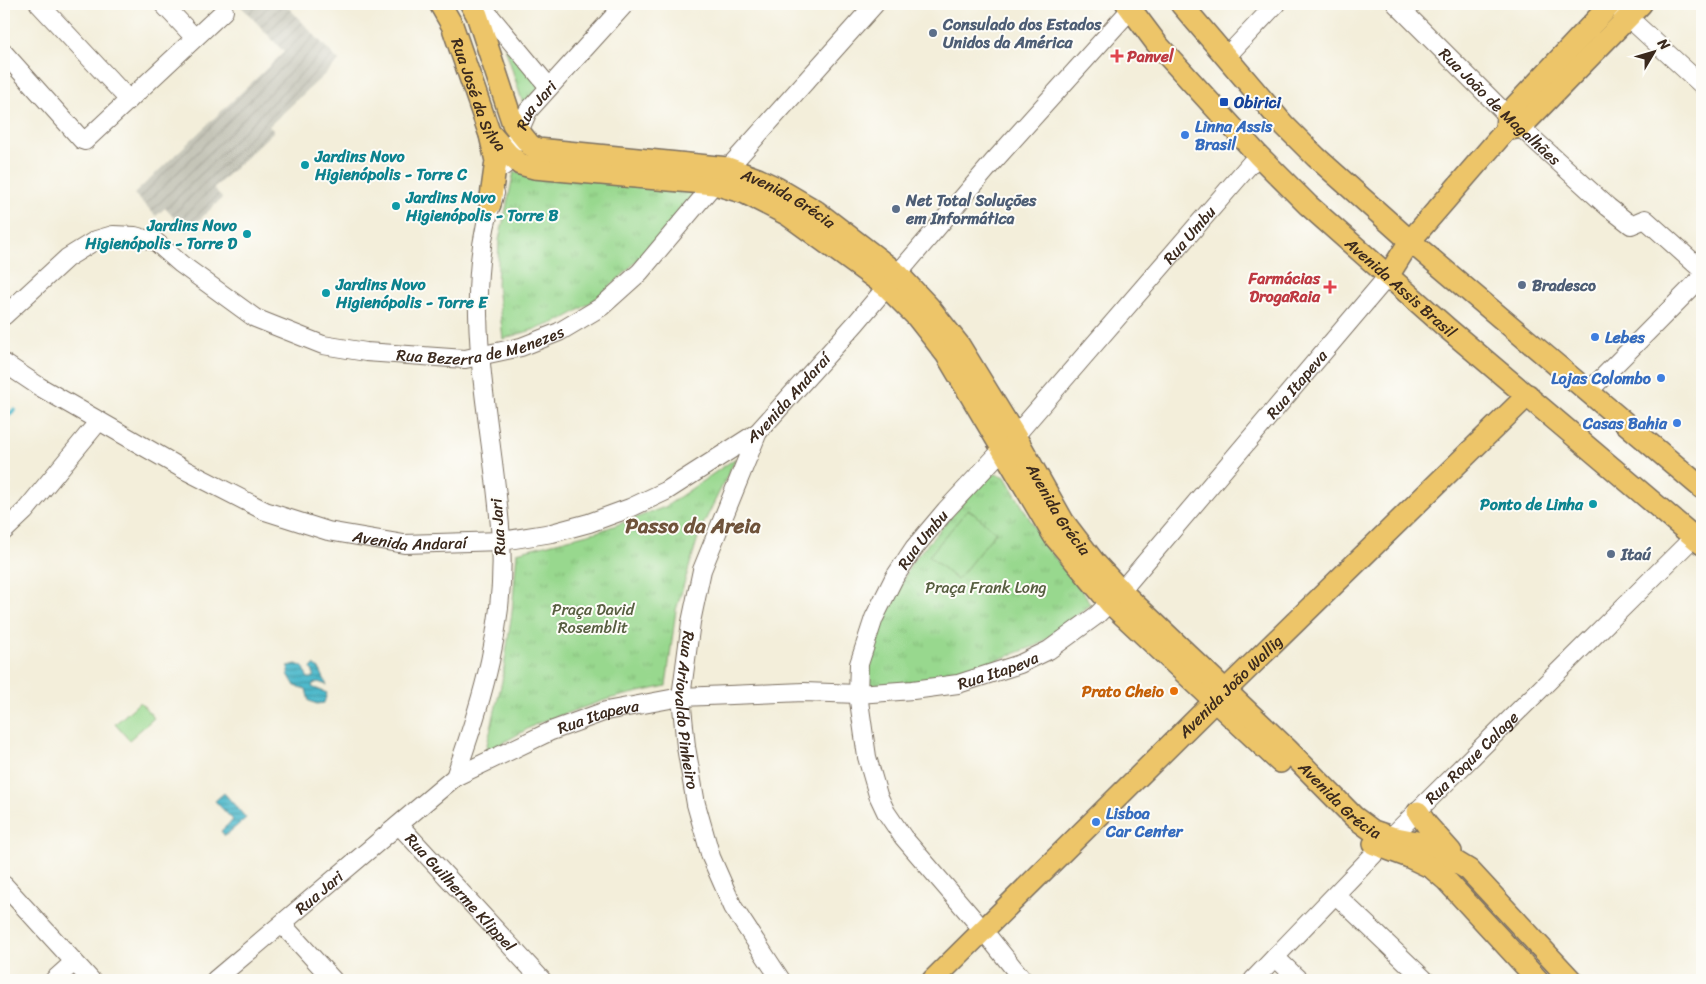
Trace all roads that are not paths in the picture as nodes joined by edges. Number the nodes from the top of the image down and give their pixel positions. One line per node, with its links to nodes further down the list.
1 (39, 4): 19 (street)
2 (163, 4): 14 (street)
3 (440, 4): 21 (main road, Rua José da Silva)
4 (471, 4): 22 (main road, Rua José da Silva)
5 (480, 4): 18 (street)
6 (625, 4): 18 (street, Rua Jari)
7 (875, 4): 25 (street, Rua Bezerra de Menezes)
8 (1180, 4): 16 (main road)
9 (1276, 4): 16 (street)
10 (1396, 4): 20 (street, Rua João de Magalhães)
11 (1129, 6): 24 (main road, Avenida Assis Brasil); 31 (street, Avenida Andaraí)
12 (1624, 7): 17 (street); 20 (main road)
13 (224, 11): 14 (street)
14 (195, 38): 19 (street)
15 (4, 53): 19 (street)
16 (1226, 57): 27 (main road)
17 (1702, 85)
18 (549, 87): 22 (street, Rua Jari)
19 (129, 100)
20 (1511, 124): 27 (main road); 28 (street, Rua João de Magalhães)
21 (489, 132): 23 (main road, Rua José da Silva); 26 (main road)
22 (518, 132): 23 (street, Rua Jari); 25 (main road, Avenida Grécia)
23 (508, 154): 25 (main road, Avenida Grécia); 26 (street, Rua Jari)
24 (1258, 155): 29 (main road, Avenida Assis Brasil); 39 (street, Rua Umbu)
25 (721, 176): 31 (main road, Avenida Grécia); 33 (street, Rua Bezerra de Menezes)
26 (490, 204): 33 (street, Rua Jari)
27 (1410, 241): 29 (main road); 35 (main road)
28 (1702, 270)
29 (1388, 276): 36 (main road, Avenida Assis Brasil); 44 (street, Rua Itapeva)
30 (1702, 277): 35 (street)
31 (892, 280): 38 (street, Avenida Andaraí); 39 (main road, Avenida Grécia)
32 (4, 316): 33 (street, Rua Bezerra de Menezes)
33 (481, 356): 43 (street, Rua Jari)
34 (4, 363): 37 (street, Avenida Andaraí)
35 (1589, 391): 40 (main road)
36 (1528, 395): 42 (main road, Avenida Assis Brasil); 46 (main road, Avenida João Wallig)
37 (99, 421): 41 (street); 43 (street, Avenida Andaraí)
38 (758, 432): 43 (street, Avenida Andaraí); 47 (street, Rua Ariovaldo Pinheiro)
39 (1009, 442): 44 (main road, Avenida Grécia); 45 (street, Rua Umbu)
40 (1702, 488)
41 (4, 531)
42 (1698, 540): 49 (street, Rua Roque Calage)
43 (502, 542): 48 (street, Rua Jari)
44 (1115, 597): 45 (street, Rua Itapeva); 46 (main road, Avenida Grécia)
45 (858, 694): 47 (street, Rua Itapeva); 56 (street, Rua Umbu)
46 (1220, 695): 51 (main road, Avenida Grécia); 56 (main road, Avenida João Wallig)
47 (681, 697): 48 (street, Rua Itapeva); 64 (street, Rua Ariovaldo Pinheiro)
48 (455, 777): 50 (street, Rua Jari)
49 (1418, 812): 51 (street, Rua Roque Calage); 52 (main road)
50 (399, 825): 55 (street, Rua Jari); 63 (street, Rua Guilherme Klippel)
51 (1386, 842): 52 (main road, Avenida Grécia); 54 (street, Rua Roque Calage); 69 (main road, Avenida Grécia)
52 (1469, 870): 70 (main road, Avenida Grécia)
53 (4, 885): 57 (street)
54 (1336, 895): 58 (street, Rua Roque Calage); 68 (street)
55 (282, 924): 61 (street, Rua Jari); 62 (street)
56 (983, 930): 65 (main road, Avenida João Wallig); 66 (street, Rua Umbu)
57 (74, 962): 59 (street); 60 (street)
58 (1287, 969): 67 (street, Rua Roque Calage)
59 (54, 980)
60 (91, 980)
61 (215, 980)
62 (333, 980)
63 (542, 980)
64 (781, 980)
65 (933, 980)
66 (1023, 980)
67 (1253, 980)
68 (1425, 980)
69 (1538, 980)
70 (1571, 980)

